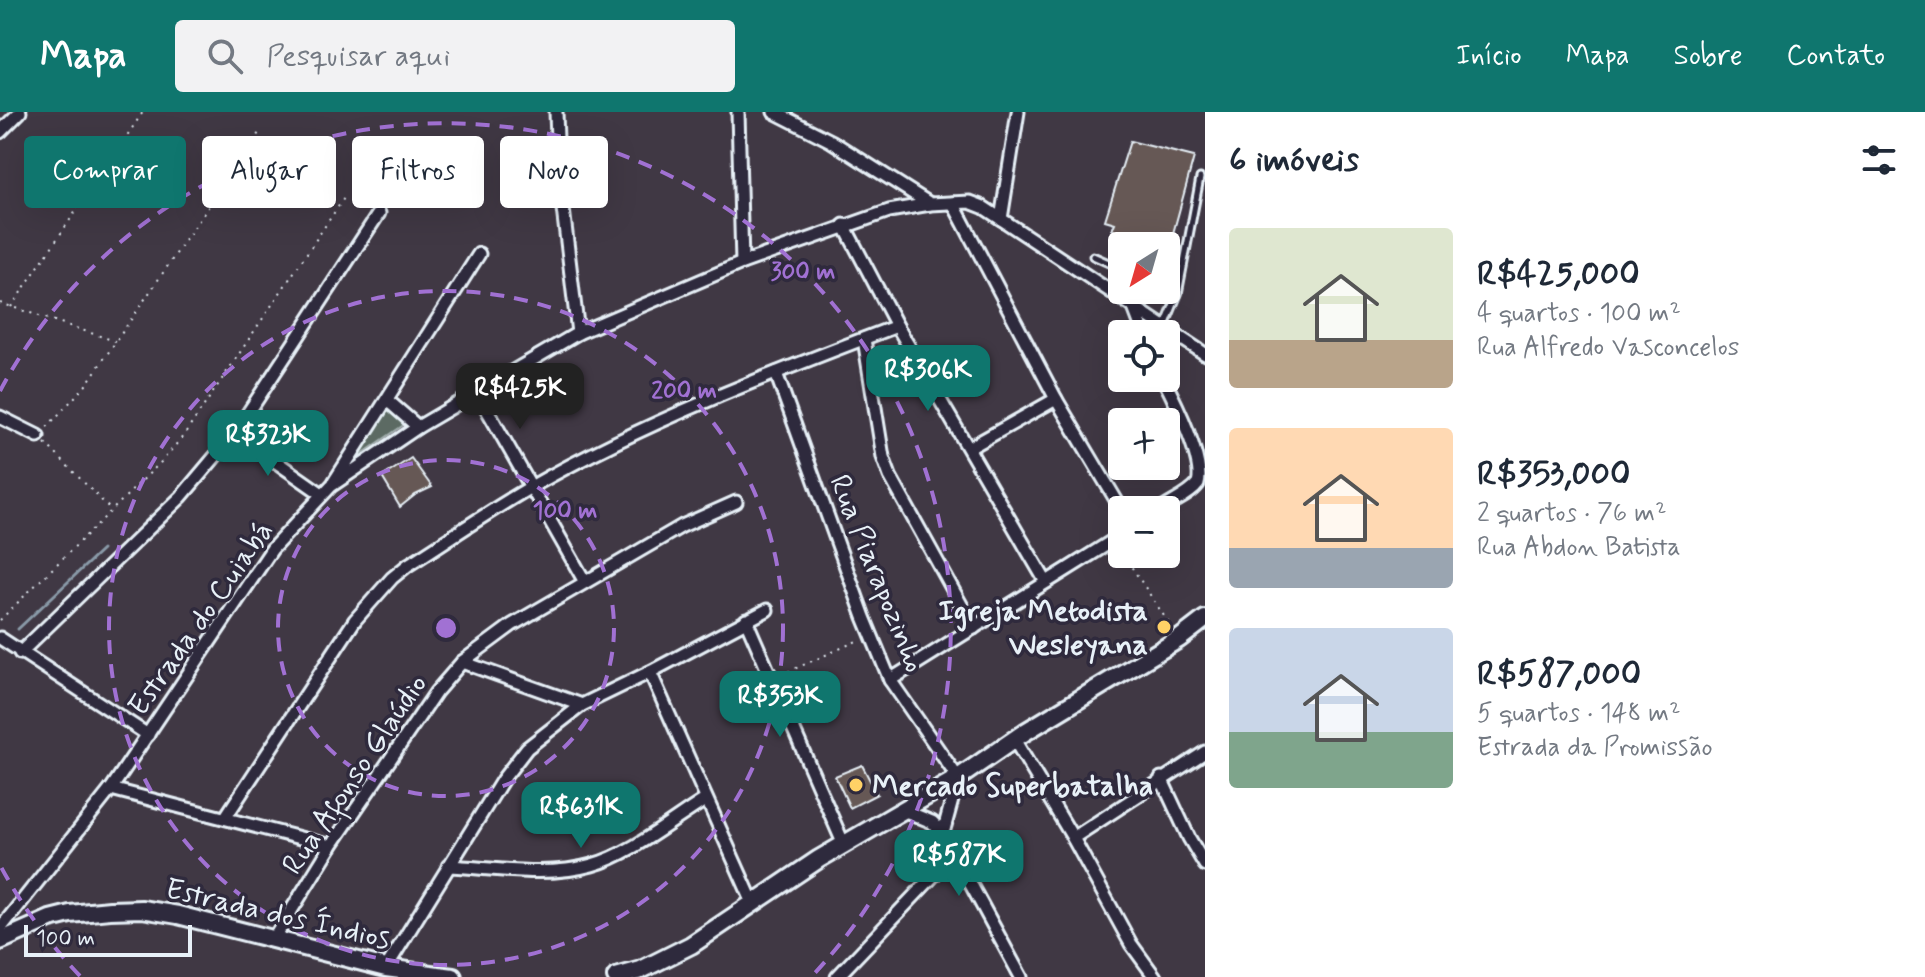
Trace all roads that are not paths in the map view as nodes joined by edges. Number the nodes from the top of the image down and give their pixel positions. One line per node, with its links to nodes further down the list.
1 (20, 112): 6 (street)
2 (556, 112): 23 (street)
3 (738, 112): 15 (street)
4 (774, 112): 9 (street)
5 (1018, 112): 11 (street)
6 (0, 132)
7 (1200, 178): 17 (lane)
8 (953, 203): 9 (street, Estrada do Cuiabá); 11 (street, Estrada do Cuiabá); 30 (street)
9 (930, 204): 12 (street, Estrada do Cuiabá)
10 (379, 213): 34 (street)
11 (1001, 219): 18 (street, Estrada do Cuiabá)
12 (844, 225): 15 (street, Estrada do Cuiabá); 22 (street)
13 (479, 254): 31 (street)
14 (1093, 256): 16 (lane)
15 (742, 263): 23 (street, Estrada do Cuiabá)
16 (1108, 263)
17 (1180, 283)
18 (1108, 288)
19 (1132, 304): 20 (street); 21 (street, Estrada do Cuiabá)
20 (1138, 320)
21 (1156, 320)
22 (897, 326): 25 (street); 36 (street)
23 (578, 333): 28 (street, Estrada do Cuiabá)
24 (1180, 336): 26 (street, Estrada do Cuiabá)
25 (864, 339): 27 (street); 48 (street)
26 (1205, 354)
27 (776, 373): 37 (street); 53 (street, Rua Piarapozinho)
28 (477, 392): 33 (street, Estrada do Cuiabá); 37 (street)
29 (1170, 392): 40 (street)
30 (1056, 399): 36 (street); 39 (street)
31 (387, 400): 33 (street); 38 (street)
32 (0, 417): 35 (street)
33 (418, 427): 38 (street, Estrada do Cuiabá)
34 (235, 433): 38 (street); 50 (street)
35 (38, 436)
36 (969, 448): 44 (street)
37 (531, 487): 43 (street); 63 (street)
38 (327, 490): 55 (street, Estrada do Cuiabá)
39 (1114, 496)
40 (1180, 497)
41 (736, 502): 43 (street, Rua Afonso Glaúdio)
42 (1108, 544): 44 (street)
43 (585, 582): 51 (street, Rua Afonso Glaúdio)
44 (1046, 582): 48 (street)
45 (767, 610): 47 (street)
46 (1205, 619): 56 (street)
47 (746, 620): 52 (street); 66 (street)
48 (974, 628): 53 (street)
49 (0, 638): 50 (street)
50 (20, 653): 55 (street)
51 (462, 662): 54 (street); 67 (street, Rua Afonso Glaúdio)
52 (650, 672): 54 (street); 61 (street)
53 (890, 680): 58 (street, Rua Piarapozinho)
54 (582, 705): 70 (street)
55 (148, 735): 60 (street, Estrada do Cuiabá)
56 (1015, 741): 58 (street); 65 (street)
57 (1205, 752): 59 (street)
58 (958, 778): 62 (street); 64 (street)
59 (1161, 778): 65 (street); 69 (street)
60 (111, 789): 63 (street); 72 (street, Estrada do Cuiabá)
61 (705, 800): 70 (street); 71 (street)
62 (903, 810): 64 (street); 66 (street)
63 (225, 818): 67 (street)
64 (943, 833): 68 (street)
65 (1073, 838): 80 (street)
66 (844, 845): 71 (street)
67 (331, 846): 73 (street, Rua Afonso Glaúdio)
68 (955, 853): 78 (street); 79 (street)
69 (1205, 865)
70 (448, 866): 75 (street)
71 (753, 903): 77 (street)
72 (2, 920)
73 (273, 940): 74 (street, Estrada dos Índios); 75 (street, Estrada dos Índios)
74 (0, 941)
75 (386, 968): 76 (street, Estrada dos Índios)
76 (453, 977)
77 (619, 977)
78 (837, 977)
79 (1021, 977)
80 (1155, 977)

